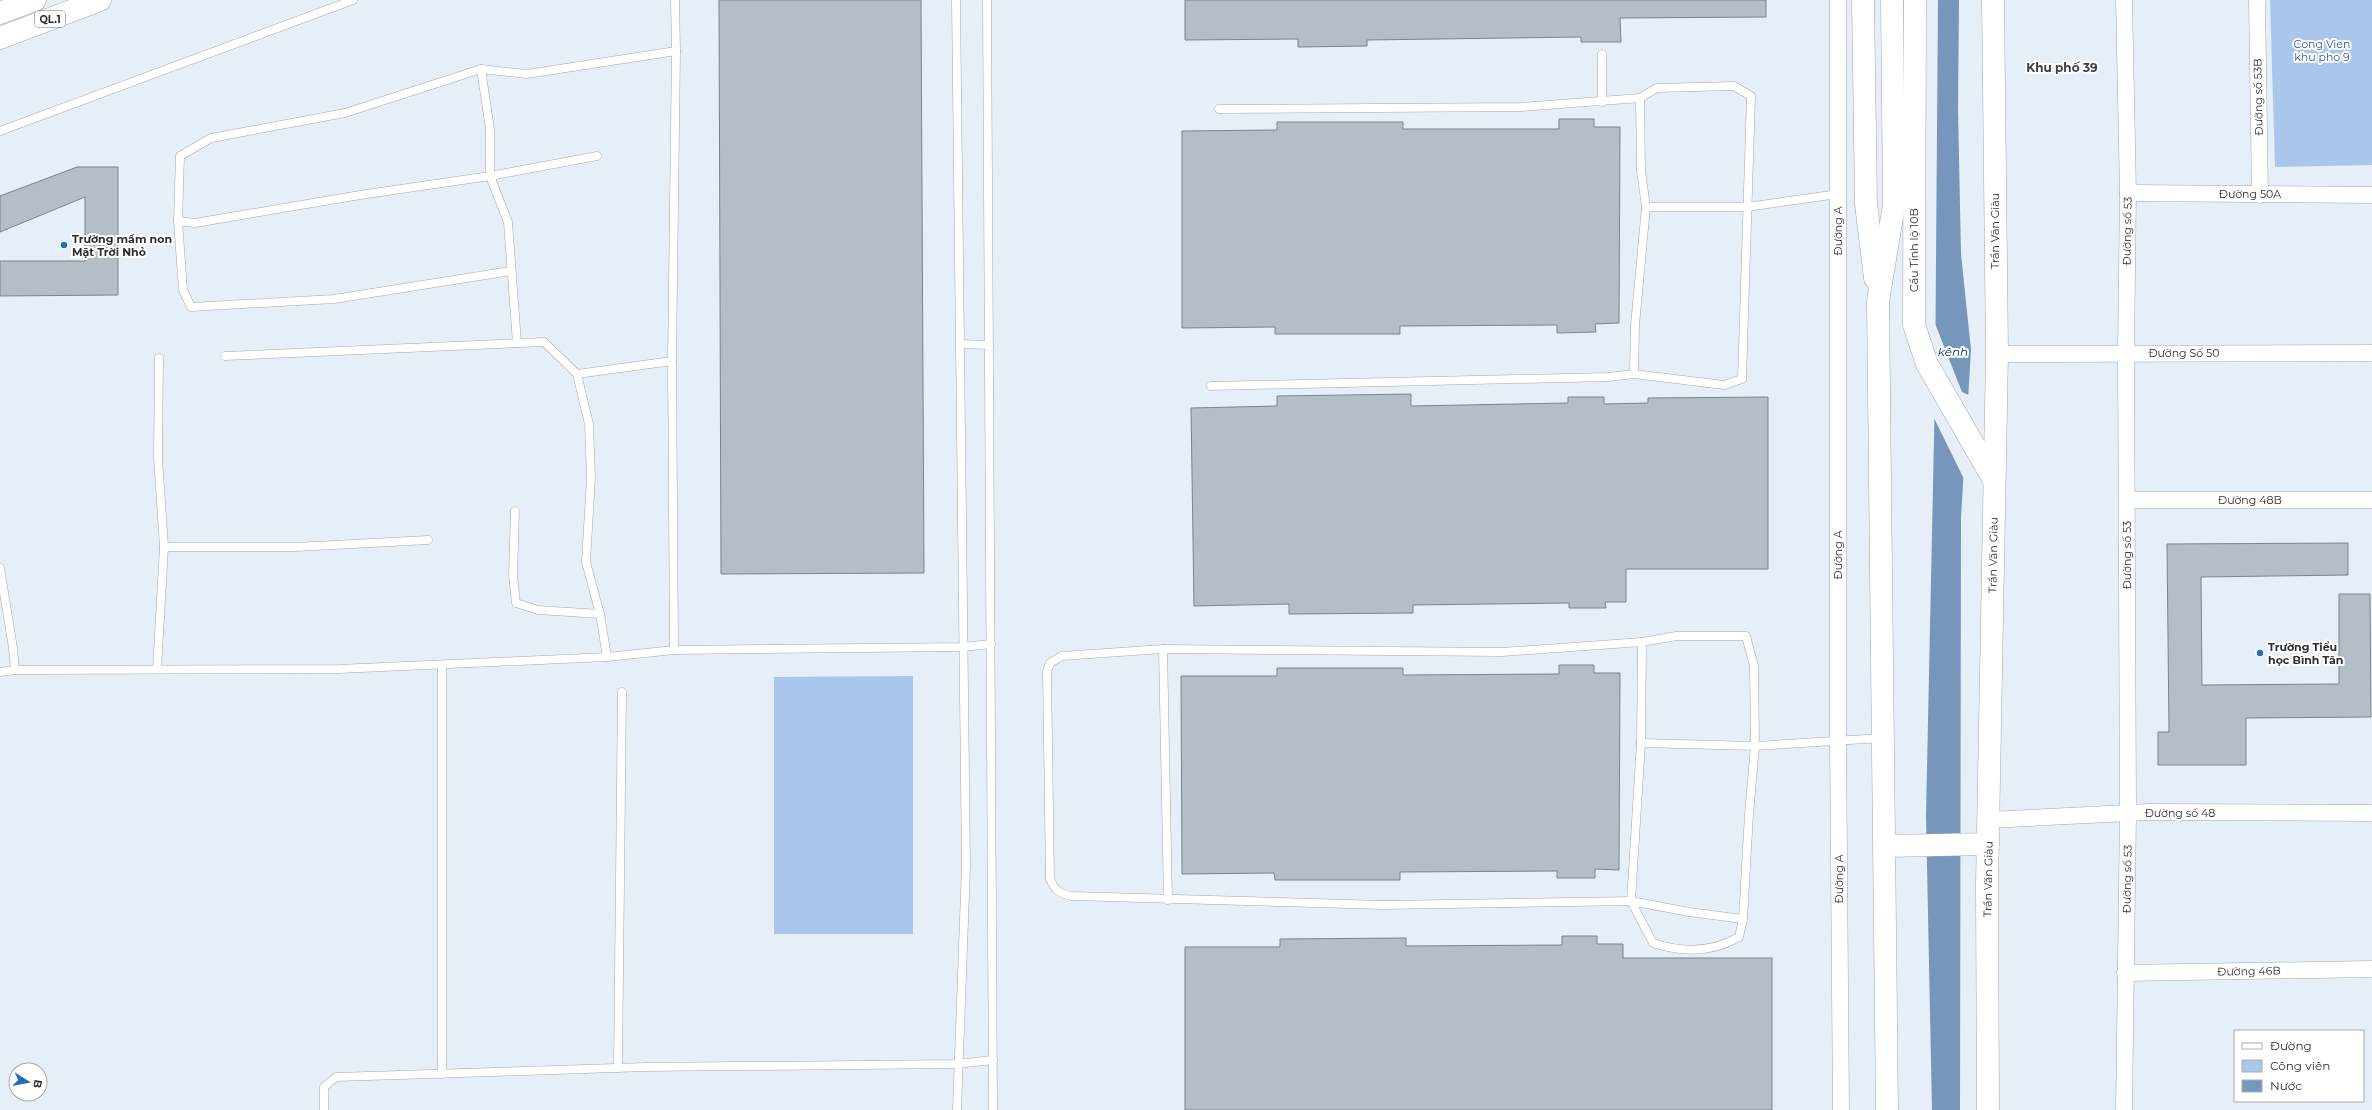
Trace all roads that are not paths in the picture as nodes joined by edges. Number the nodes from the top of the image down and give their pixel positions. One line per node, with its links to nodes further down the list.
1 (35, 0): 14 (main road, QL.1)
2 (100, 0): 15 (main road, QL.1)
3 (353, 0): 22 (lane)
4 (675, 0): 16 (lane)
5 (956, 0): 35 (lane)
6 (987, 0): 36 (lane)
7 (1838, 0): 25 (street, Đường A)
8 (1863, 0): 33 (main road)
9 (1892, 0): 33 (main road, Cầu Tỉnh lộ 10B)
10 (1915, 0): 46 (main road, Cầu Tỉnh lộ 10B)
11 (1993, 0): 38 (main road, Trần Văn Giàu)
12 (2124, 0): 26 (street, Đường số 53)
13 (2257, 0): 27 (street, Đường số 53B)
14 (0, 13)
15 (0, 38)
16 (676, 51): 18 (lane); 42 (lane)
17 (1602, 54): 20 (lane)
18 (481, 69): 24 (lane); 31 (lane)
19 (1640, 98): 20 (lane); 29 (lane); 30 (lane)
20 (1602, 102): 21 (lane)
21 (1219, 109)
22 (0, 131)
23 (597, 156): 24 (lane)
24 (490, 176): 31 (lane); 32 (lane)
25 (1838, 194): 30 (lane); 66 (street, Đường A)
26 (2128, 194): 27 (street, Đường 50A); 39 (street, Đường số 53)
27 (2260, 194): 28 (street, Đường 50A)
28 (2372, 195)
29 (1646, 207): 30 (lane); 44 (lane)
30 (1747, 207): 44 (lane)
31 (178, 221): 32 (lane)
32 (511, 271): 34 (lane)
33 (1879, 295): 65 (main road)
34 (517, 343): 40 (lane); 43 (lane)
35 (960, 344): 36 (lane); 56 (lane)
36 (989, 345): 55 (lane)
37 (2372, 353): 39 (street, Đường Số 50)
38 (1996, 354): 39 (street, Đường Số 50); 46 (main road, Trần Văn Giàu)
39 (2126, 354): 47 (street, Đường số 53)
40 (225, 356)
41 (159, 358): 51 (lane)
42 (672, 361): 43 (lane); 58 (lane)
43 (576, 374): 53 (lane)
44 (1634, 374): 45 (lane)
45 (1211, 386)
46 (1994, 480): 71 (main road, Trần Văn Giàu)
47 (2127, 500): 48 (street, Đường 48B); 69 (street, Đường số 53)
48 (2372, 500)
49 (515, 511): 53 (lane)
50 (428, 540): 51 (lane)
51 (164, 547): 61 (lane)
52 (0, 568): 62 (lane)
53 (600, 614): 59 (lane)
54 (1642, 642): 57 (lane); 67 (lane); 68 (lane)
55 (991, 644): 56 (lane); 79 (lane)
56 (963, 647): 58 (lane); 80 (lane)
57 (1163, 649): 74 (lane); 74 (lane)
58 (674, 650): 59 (lane)
59 (607, 657): 60 (lane)
60 (442, 665): 61 (lane); 82 (lane)
61 (158, 669): 62 (lane)
62 (15, 670): 63 (lane)
63 (0, 672)
64 (622, 692): 81 (lane)
65 (1882, 738): 66 (lane); 73 (main road)
66 (1838, 740): 68 (lane); 86 (street, Đường A)
67 (1641, 743): 68 (lane); 75 (lane)
68 (1755, 746): 76 (lane)
69 (2128, 813): 70 (street, Đường số 48); 71 (street, Đường số 48); 78 (street, Đường số 53)
70 (2372, 813)
71 (1989, 820): 72 (main road, Trần Văn Giàu)
72 (1988, 844): 73 (main road); 88 (main road, Trần Văn Giàu)
73 (1885, 846): 87 (main road)
74 (1168, 900): 75 (lane)
75 (1631, 901): 76 (lane); 76 (lane)
76 (1744, 919)
77 (2372, 969): 78 (street, Đường 46B)
78 (2125, 973): 89 (street, Đường số 53)
79 (993, 1060): 80 (lane); 85 (lane)
80 (957, 1064): 81 (lane); 84 (lane)
81 (618, 1068): 82 (lane)
82 (442, 1074): 83 (lane)
83 (324, 1110)
84 (957, 1110)
85 (993, 1110)
86 (1841, 1110)
87 (1887, 1110)
88 (1988, 1110)
89 (2124, 1110)

